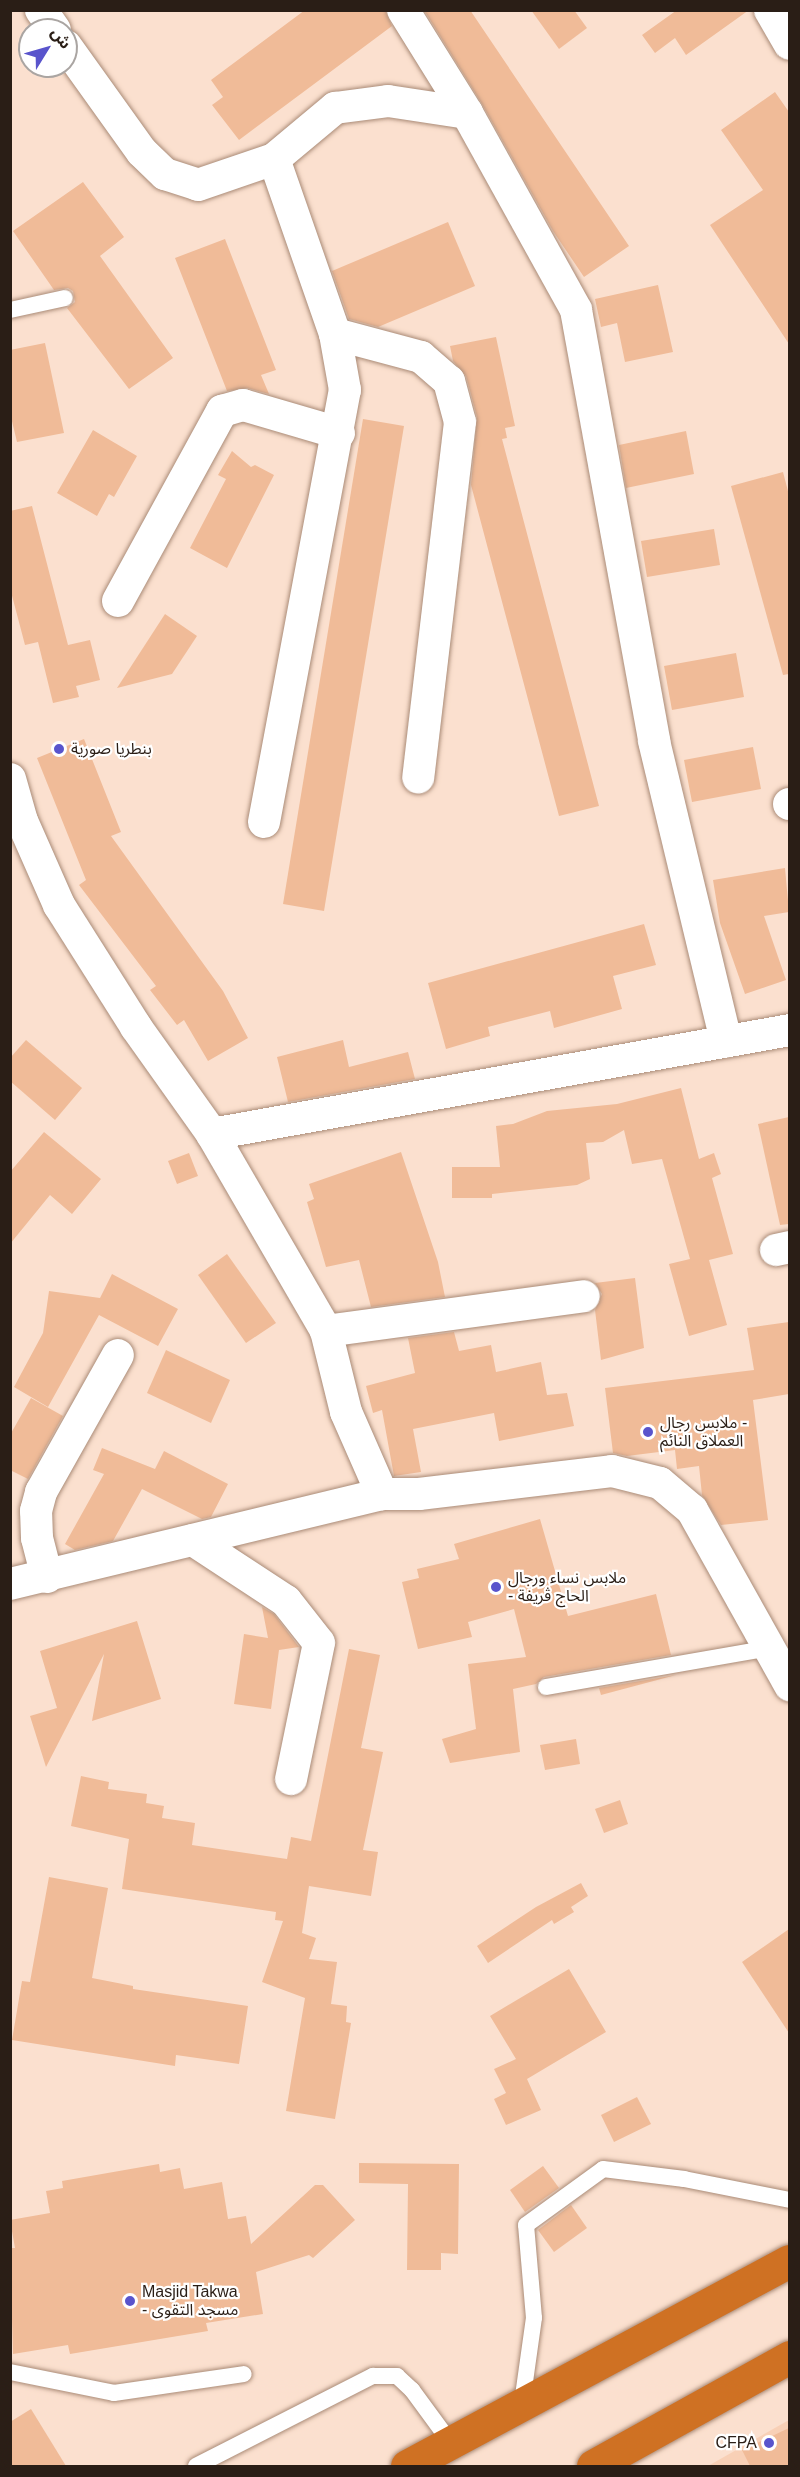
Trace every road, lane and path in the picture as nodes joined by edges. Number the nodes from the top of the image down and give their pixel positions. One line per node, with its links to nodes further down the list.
1 (403, 10): 5 (street)
2 (770, 10): 3 (street)
3 (789, 44)
4 (78, 63): 6 (street)
5 (467, 113): 6 (street); 16 (street)
6 (274, 159): 9 (street)
7 (65, 298): 8 (lane)
8 (10, 310)
9 (335, 334): 10 (street); 12 (street)
10 (339, 433): 11 (street); 14 (street)
11 (118, 601)
12 (418, 778)
13 (10, 779): 17 (street)
14 (264, 822)
15 (789, 1030): 16 (street)
16 (726, 1041): 17 (street)
17 (212, 1134): 19 (street)
18 (584, 1296): 19 (street)
19 (326, 1331): 21 (street)
20 (118, 1355): 23 (street)
21 (382, 1494): 22 (street); 25 (street)
22 (193, 1540): 23 (street); 28 (street)
23 (47, 1576): 24 (street)
24 (10, 1584)
25 (769, 1648): 26 (street); 27 (lane)
26 (789, 1685)
27 (546, 1687)
28 (291, 1779)
29 (789, 2200): 34 (lane)
30 (789, 2261): 34 (highway)
31 (789, 2357): 38 (highway)
32 (10, 2372): 33 (lane)
33 (244, 2374)
34 (522, 2403): 35 (highway)
35 (450, 2443): 36 (lane); 37 (highway)
36 (196, 2466)
37 (407, 2466)
38 (593, 2466)

